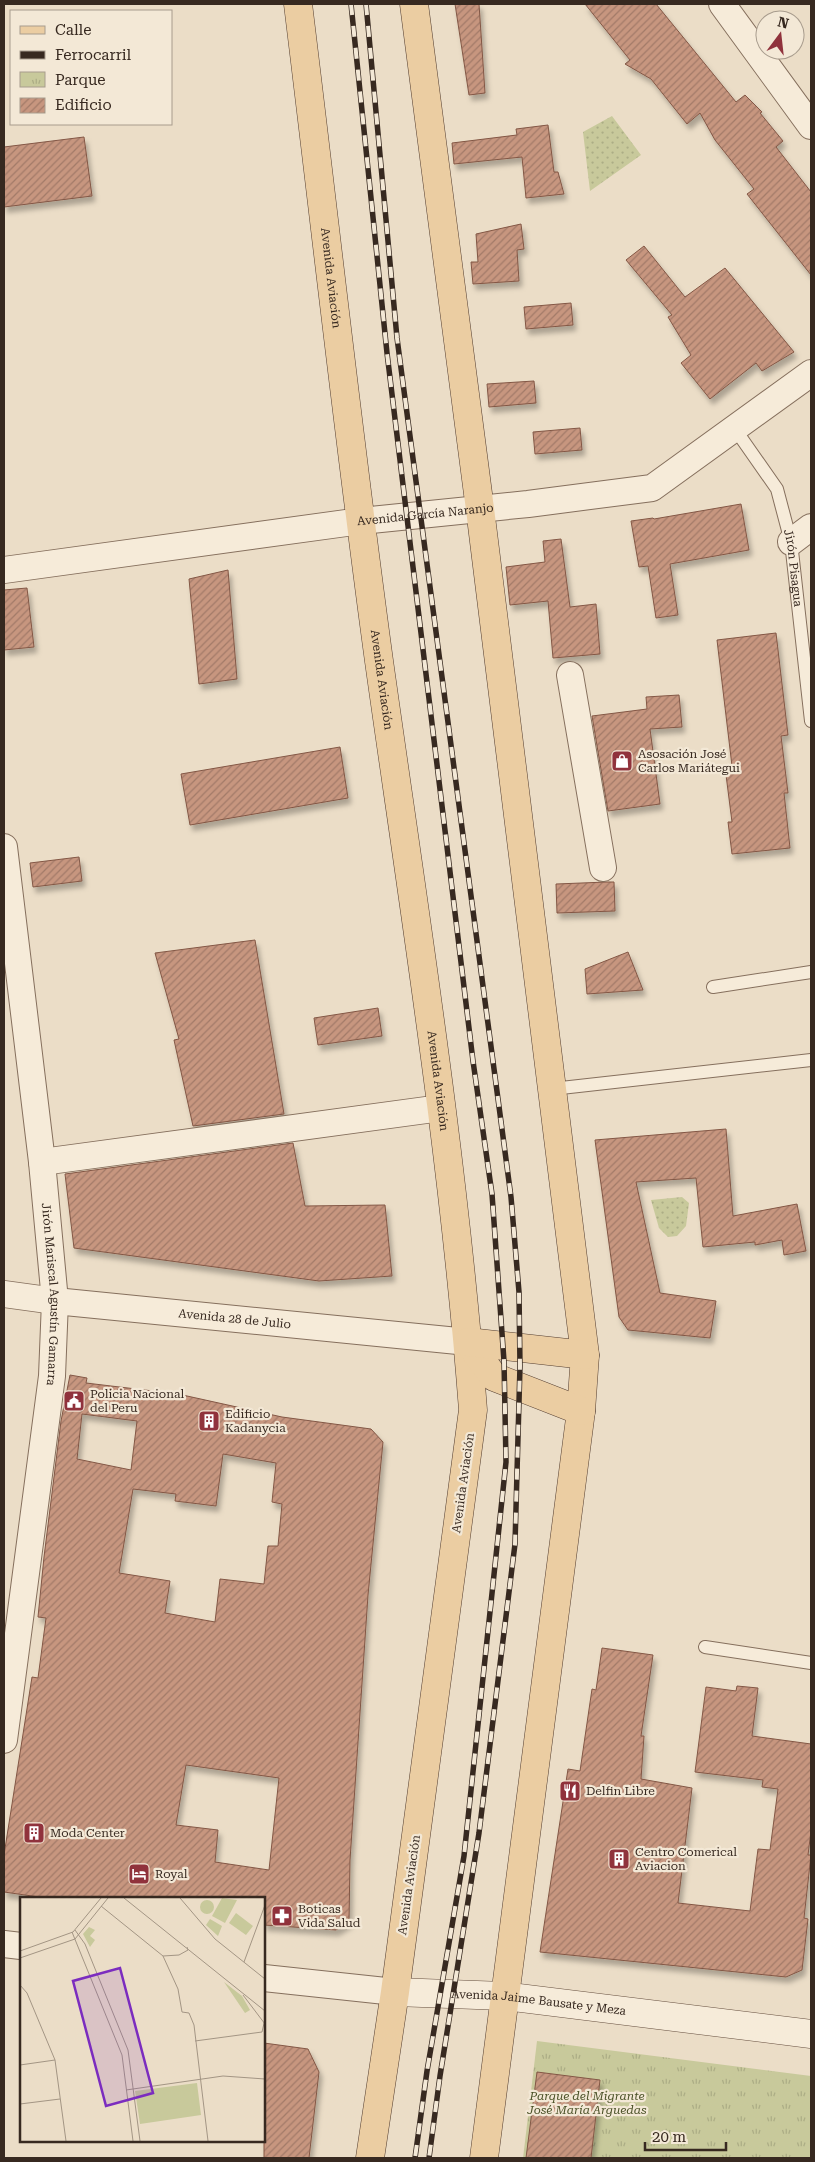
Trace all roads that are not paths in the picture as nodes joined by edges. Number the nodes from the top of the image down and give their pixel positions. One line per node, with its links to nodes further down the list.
1 (298, 4): 8 (main road, Avenida Aviación)
2 (414, 4): 7 (main road)
3 (722, 4): 4 (street)
4 (811, 126)
5 (811, 373): 6 (street, Avenida García Naranjo)
6 (735, 429): 7 (street, Avenida García Naranjo); 9 (lane, Jirón Pisagua)
7 (480, 509): 8 (street, Avenida García Naranjo); 19 (main road)
8 (361, 521): 10 (street, Avenida García Naranjo); 20 (main road, Avenida Aviación)
9 (801, 535): 11 (lane, Jirón Pisagua)
10 (4, 570)
11 (807, 658): 13 (lane, Jirón Pisagua)
12 (570, 675): 15 (street)
13 (811, 721)
14 (4, 847): 21 (street, Jirón Mariscal Agustín Gamarra)
15 (603, 868)
16 (811, 972): 17 (lane)
17 (713, 987)
18 (811, 1060): 19 (lane)
19 (552, 1088): 25 (main road)
20 (441, 1108): 21 (street); 24 (main road, Avenida Aviación)
21 (42, 1162): 23 (street, Jirón Mariscal Agustín Gamarra)
22 (4, 1294): 23 (street, Avenida 28 de Julio)
23 (55, 1301): 24 (street, Avenida 28 de Julio); 29 (street, Jirón Mariscal Agustín Gamarra)
24 (468, 1342): 25 (main road, Avenida 28 de Julio); 26 (main road); 33 (main road, Avenida Aviación)
25 (585, 1355): 26 (main road)
26 (581, 1411): 34 (main road)
27 (705, 1647): 28 (lane)
28 (811, 1663)
29 (4, 1740)
30 (4, 1944): 31 (street)
31 (20, 1946)
32 (265, 1978): 33 (street, Avenida Jaime Bausate y Meza)
33 (395, 1992): 34 (street, Avenida Jaime Bausate y Meza); 36 (main road, Avenida Aviación)
34 (504, 1996): 35 (street, Avenida Jaime Bausate y Meza); 37 (main road)
35 (811, 2034)
36 (370, 2158)
37 (484, 2158)

